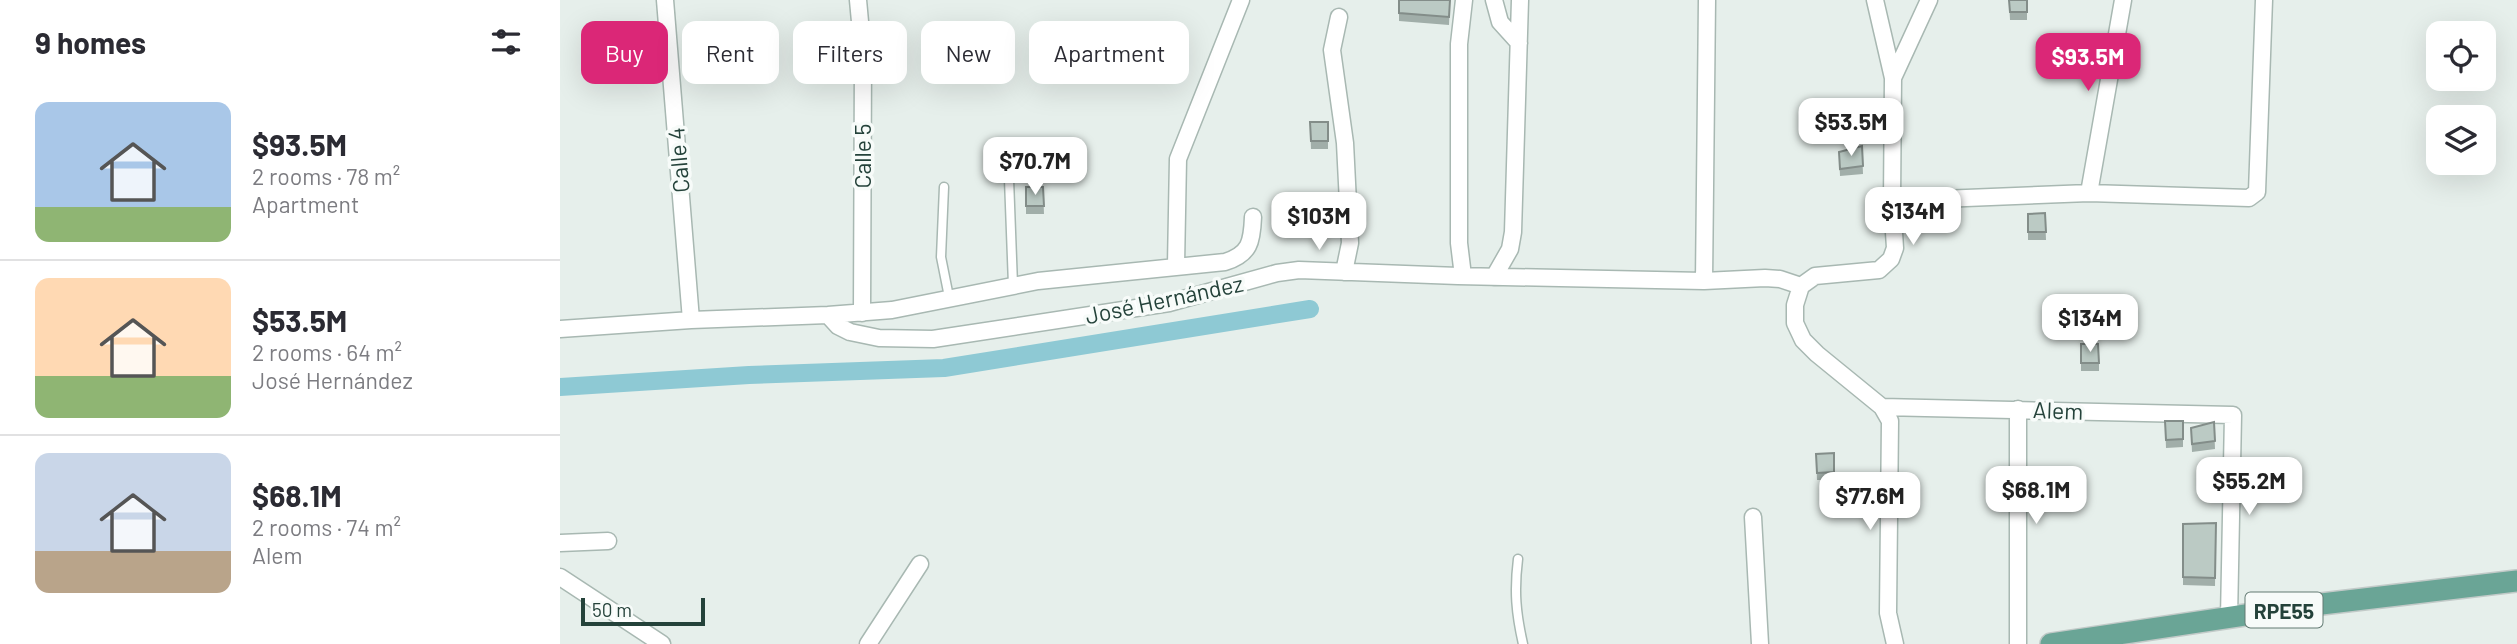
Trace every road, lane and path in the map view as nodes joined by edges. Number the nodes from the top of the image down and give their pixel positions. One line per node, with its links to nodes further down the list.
1 (664, 0): 30 (street, Calle 4)
2 (858, 0): 28 (street, Calle 5)
3 (1241, 0): 20 (street)
4 (1464, 0): 22 (street)
5 (1494, 0): 13 (street)
6 (1520, 0): 13 (street)
7 (1707, 0): 24 (street)
8 (1875, 0): 14 (street)
9 (1929, 0): 14 (street)
10 (2123, 0): 17 (street)
11 (2264, 0): 17 (street)
12 (1339, 17): 21 (street)
13 (1519, 43): 23 (street)
14 (1893, 78): 18 (street)
15 (1009, 179): 25 (lane)
16 (944, 187): 27 (lane)
17 (2089, 193): 18 (street)
18 (1892, 201): 26 (street)
19 (1253, 217): 20 (street, José Hernández)
20 (1176, 265): 25 (street, José Hernández)
21 (1344, 272): 22 (street, José Hernández); 29 (street, José Hernández)
22 (1463, 276): 23 (street, José Hernández)
23 (1494, 277): 24 (street, José Hernández)
24 (1704, 281): 26 (street, José Hernández)
25 (1013, 285): 27 (street, José Hernández)
26 (1801, 286): 32 (street)
27 (949, 297): 28 (street, José Hernández)
28 (862, 313): 29 (street, José Hernández)
29 (828, 315): 30 (street, José Hernández)
30 (691, 320): 31 (street, José Hernández)
31 (560, 329)
32 (1882, 407): 33 (street, Alem); 47 (street)
33 (2018, 409): 41 (street, Alem); 48 (street)
34 (1753, 517): 46 (street)
35 (608, 541): 36 (street)
36 (560, 543)
37 (1518, 559): 45 (lane)
38 (920, 564): 44 (street)
39 (560, 578): 42 (street)
40 (2517, 581): 41 (main road, RPE55)
41 (2229, 618): 49 (main road, RPE55)
42 (643, 639): 43 (street)
43 (662, 644)
44 (868, 644)
45 (1523, 644)
46 (1760, 644)
47 (1895, 644)
48 (2018, 644)
49 (2051, 644)

